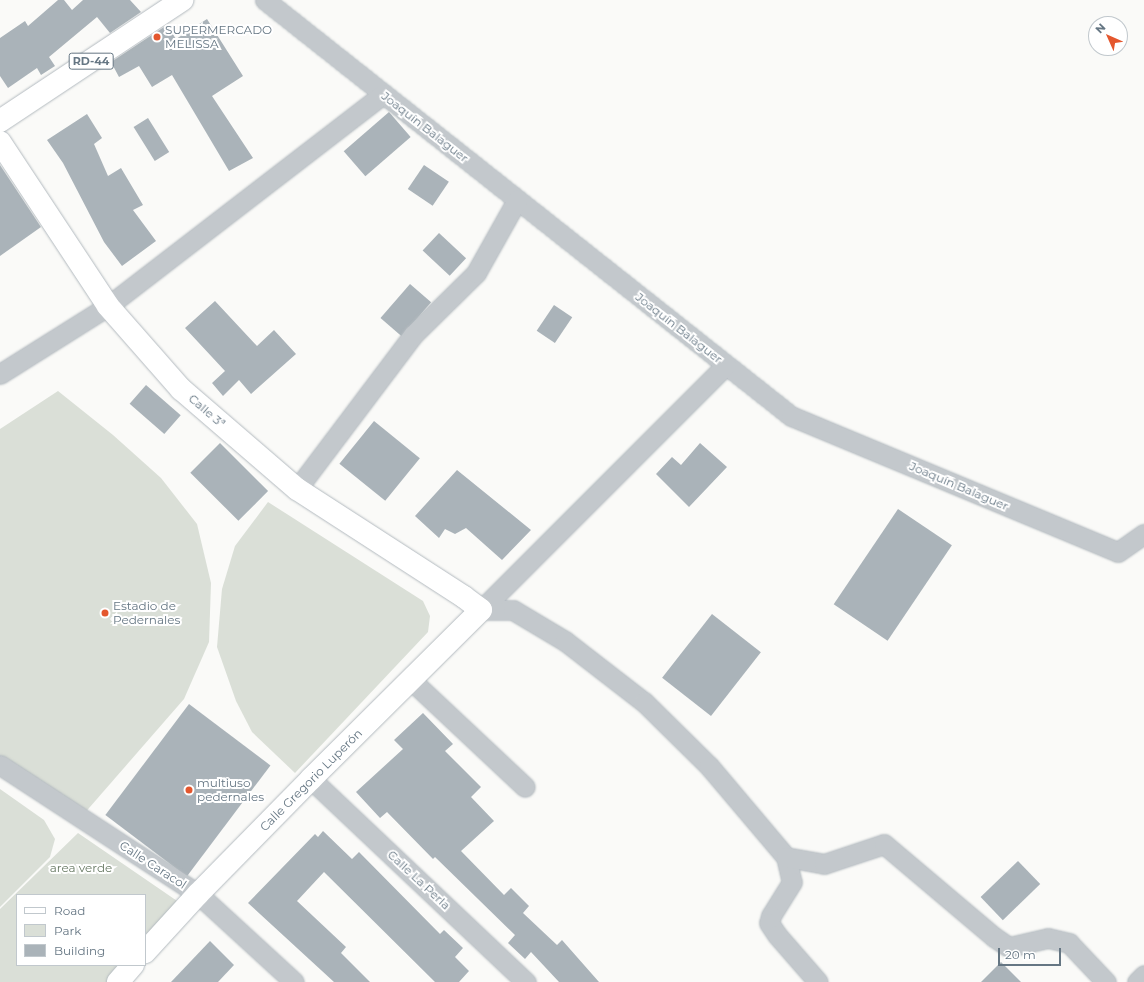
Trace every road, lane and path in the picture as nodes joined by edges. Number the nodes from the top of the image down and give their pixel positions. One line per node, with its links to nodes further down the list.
1 (265, 0): 3 (street, Joaquín Balaguer)
2 (170, 3): 4 (street, RD-44)
3 (383, 94): 6 (street, Joaquín Balaguer); 7 (street)
4 (0, 121)
5 (0, 142): 7 (street, Calle 3ª)
6 (517, 200): 8 (street, Joaquín Balaguer); 10 (street)
7 (108, 306): 9 (street); 10 (street, Calle 3ª)
8 (726, 365): 11 (street, Joaquín Balaguer); 12 (street)
9 (0, 374)
10 (297, 489): 12 (street, Calle 3ª)
11 (1142, 540)
12 (481, 610): 13 (street, Calle Gregorio Luperón); 17 (street)
13 (411, 680): 15 (street, Calle Gregorio Luperón); 16 (street)
14 (0, 765): 18 (street, Calle Caracol)
15 (311, 779): 18 (street, Calle Gregorio Luperón); 24 (street, Calle La Perla)
16 (525, 787)
17 (786, 857): 25 (street); 26 (street)
18 (198, 894): 19 (street, Calle Gregorio Luperón); 23 (street, Calle Caracol)
19 (146, 951)
20 (132, 966): 22 (street)
21 (1144, 975): 27 (street)
22 (118, 982)
23 (294, 982)
24 (526, 982)
25 (818, 982)
26 (1106, 982)
27 (1137, 982)

